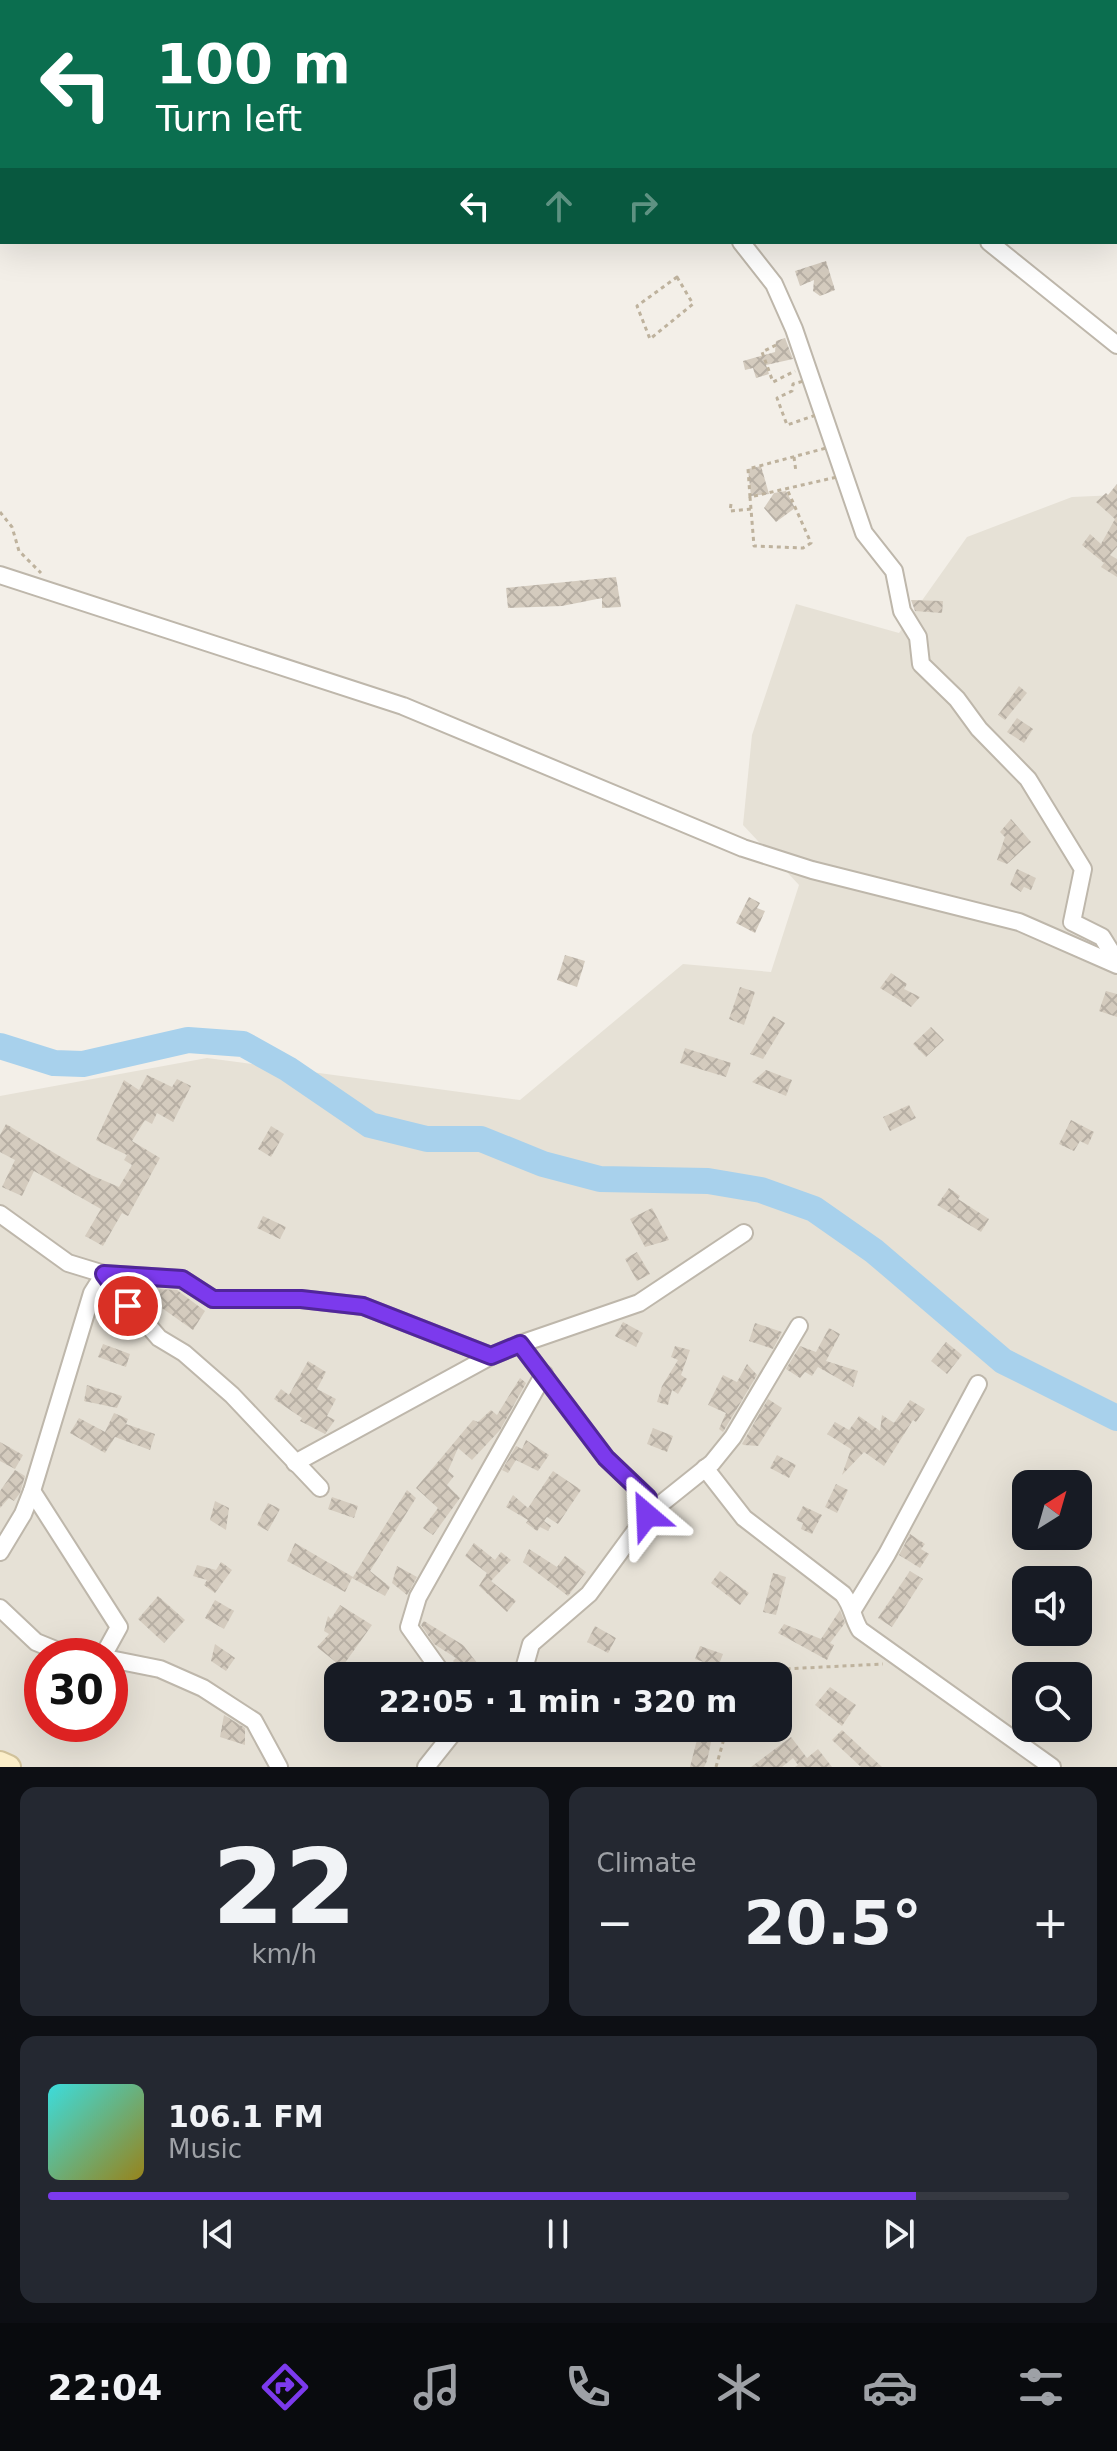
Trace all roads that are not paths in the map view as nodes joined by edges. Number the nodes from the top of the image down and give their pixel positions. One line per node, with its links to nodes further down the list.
1 (743, 244): 5 (street)
2 (991, 244): 3 (street)
3 (1117, 345)
4 (0, 575): 5 (street)
5 (1117, 963)
6 (0, 1214): 8 (street)
7 (744, 1233): 10 (street)
8 (104, 1274): 11 (street); 14 (street); 17 (street)
9 (799, 1326): 15 (street)
10 (520, 1344): 11 (street); 12 (street)
11 (491, 1356): 14 (street)
12 (544, 1374): 18 (street); 24 (street)
13 (978, 1384): 21 (street)
14 (295, 1463): 16 (street)
15 (705, 1468): 18 (street); 21 (street)
16 (320, 1488)
17 (32, 1491): 19 (street); 23 (street)
18 (647, 1515): 25 (street)
19 (0, 1552)
20 (0, 1608): 22 (street)
21 (854, 1608): 32 (street)
22 (32, 1638)
23 (112, 1638)
24 (434, 1662)
25 (526, 1662)
26 (128, 1663): 31 (street)
27 (446, 1742): 28 (street)
28 (431, 1761)
29 (0, 1763): 30 (street)
30 (9, 1767)
31 (279, 1767)
32 (1052, 1767)

